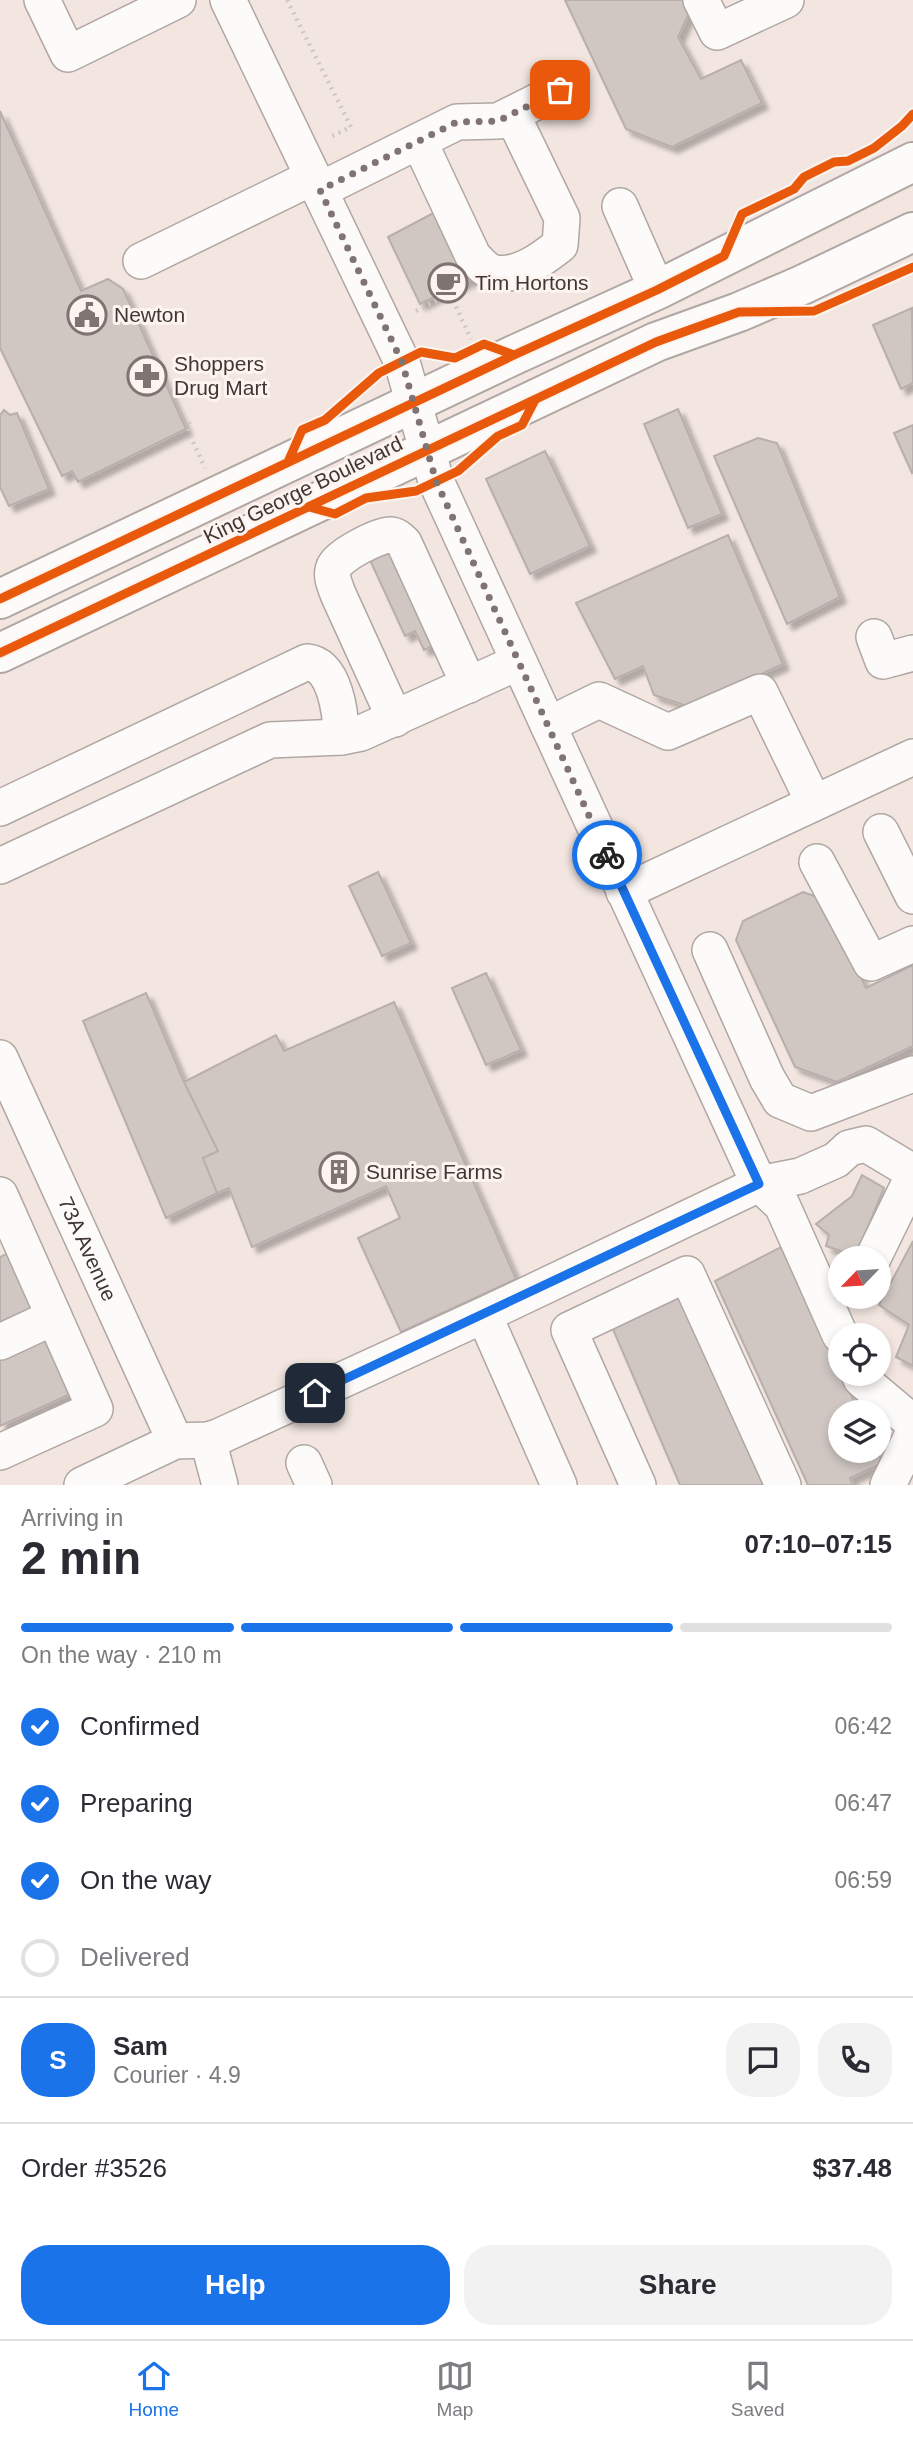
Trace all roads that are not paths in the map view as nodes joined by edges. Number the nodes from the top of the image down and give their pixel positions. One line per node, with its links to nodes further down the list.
1 (42, 0): 2 (street)
2 (178, 0)
3 (228, 0): 11 (street)
4 (701, 0): 5 (street)
5 (786, 0)
6 (560, 90): 7 (street)
7 (505, 118): 9 (street); 9 (street)
8 (913, 140): 10 (main road)
9 (419, 141): 11 (street)
10 (898, 169): 15 (main road, King George Boulevard)
11 (316, 184): 14 (street); 16 (street)
12 (620, 206): 15 (street)
13 (913, 232): 17 (main road, King George Boulevard)
14 (141, 261)
15 (657, 290): 16 (main road, King George Boulevard)
16 (414, 402): 17 (street); 18 (main road, King George Boulevard)
17 (427, 449): 21 (main road, King George Boulevard); 22 (street)
18 (113, 545): 19 (main road, King George Boulevard); 20 (main road)
19 (0, 598)
20 (0, 629)
21 (0, 653)
22 (519, 662): 23 (street); 25 (street)
23 (469, 685): 24 (street); 24 (street)
24 (395, 719): 26 (street)
25 (548, 725): 28 (street); 33 (street)
26 (341, 737): 29 (street); 32 (street)
27 (913, 757): 28 (street)
28 (814, 803): 33 (street)
29 (0, 808)
30 (881, 832): 34 (street)
31 (817, 862): 35 (street)
32 (0, 866)
33 (624, 892): 40 (street)
34 (913, 896)
35 (913, 944)
36 (710, 950): 39 (street)
37 (0, 1058): 53 (street, 73A Avenue)
38 (913, 1074): 39 (street)
39 (767, 1078): 40 (street)
40 (719, 1098): 42 (street)
41 (913, 1174): 42 (street); 45 (street)
42 (759, 1184): 46 (street); 47 (street)
43 (0, 1195): 44 (street)
44 (10, 1245): 48 (street)
45 (879, 1246)
46 (484, 1315): 53 (street); 57 (street)
47 (840, 1316)
48 (54, 1317): 49 (street); 54 (street)
49 (0, 1342)
50 (871, 1386): 51 (street)
51 (913, 1423)
52 (913, 1434): 60 (street)
53 (192, 1441): 55 (street); 56 (street, 73A Avenue)
54 (0, 1452)
55 (82, 1485)
56 (220, 1485)
57 (559, 1485)
58 (638, 1485): 59 (street)
59 (783, 1485)
60 (888, 1485)

